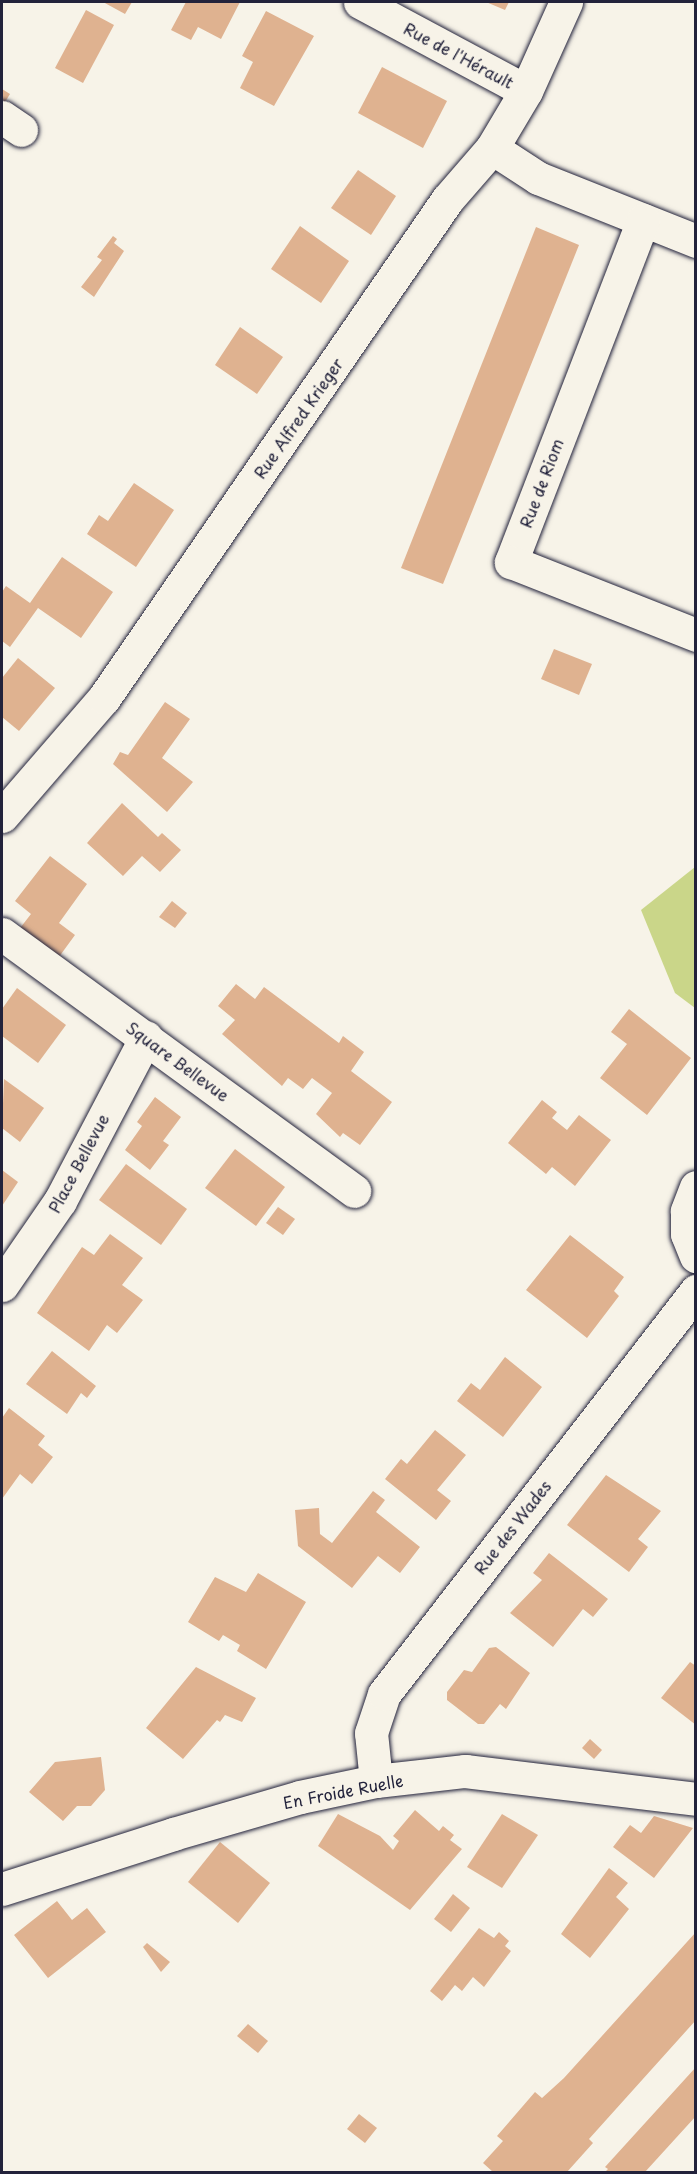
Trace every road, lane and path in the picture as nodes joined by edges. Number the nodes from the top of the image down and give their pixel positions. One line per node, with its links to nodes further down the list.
1 (360, 2): 3 (street, Rue de l'Hérault)
2 (566, 2): 3 (street, Rue Alfred Krieger)
3 (526, 91): 4 (street, Rue Alfred Krieger)
4 (492, 147): 5 (street); 8 (street, Rue Alfred Krieger)
5 (643, 220): 6 (street); 7 (street, Rue de Riom)
6 (696, 241)
7 (696, 635)
8 (2, 816)
9 (2, 934): 10 (street, Square Bellevue)
10 (146, 1037): 12 (street, Square Bellevue); 14 (street, Place Bellevue)
11 (696, 1187): 13 (street)
12 (354, 1191)
13 (696, 1256)
14 (2, 1285)
15 (696, 1291): 16 (street, Rue des Wades)
16 (376, 1781): 17 (street, En Froide Ruelle); 18 (street, En Froide Ruelle)
17 (696, 1799)
18 (2, 1889)

